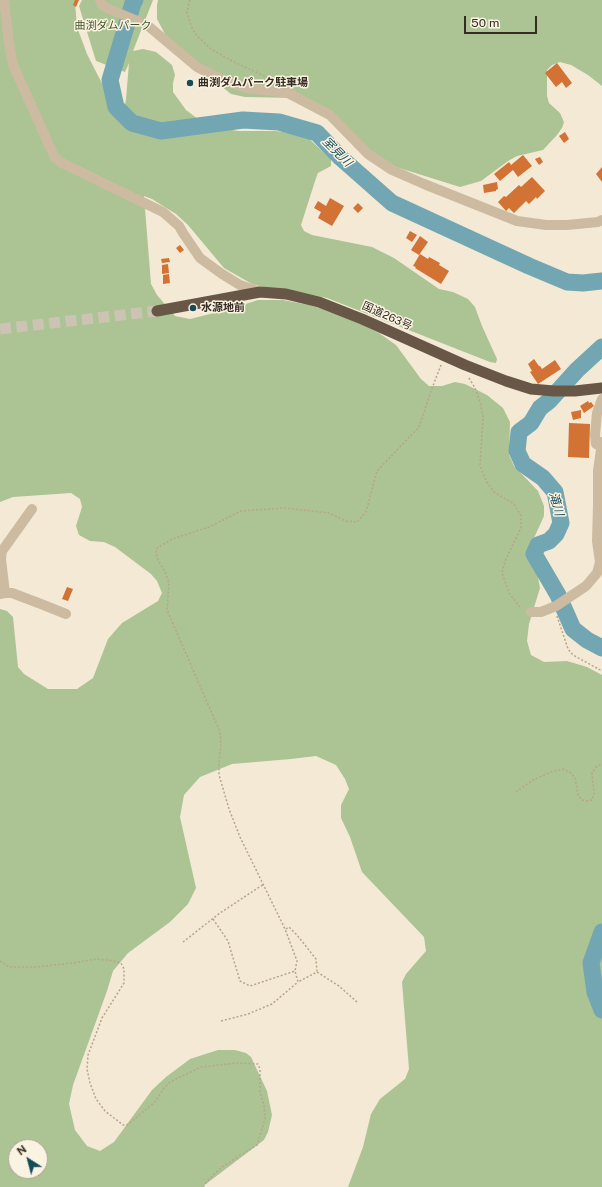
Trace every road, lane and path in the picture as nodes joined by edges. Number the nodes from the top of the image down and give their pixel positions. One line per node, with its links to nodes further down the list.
1 (4, 0): 6 (street)
2 (100, 0): 5 (street)
3 (190, 0): 4 (path)
4 (273, 80)
5 (602, 220)
6 (260, 292): 7 (highway, 国道263号); 8 (highway, 国道263号)
7 (157, 310)
8 (444, 356): 9 (highway, 国道263号); 22 (path)
9 (465, 365): 10 (highway, 国道263号); 17 (path)
10 (602, 388)
11 (602, 399): 12 (street)
12 (602, 444): 14 (street)
13 (32, 509): 15 (street)
14 (600, 541): 16 (street)
15 (2, 594): 18 (street)
16 (554, 607): 17 (street); 19 (path)
17 (531, 612)
18 (66, 614)
19 (602, 671)
20 (602, 764): 21 (path)
21 (516, 792)
22 (264, 884): 23 (path); 24 (path)
23 (213, 919): 25 (path); 27 (path)
24 (285, 929): 27 (path); 28 (path)
25 (183, 942)
26 (0, 961): 32 (path)
27 (295, 971): 29 (path)
28 (317, 972): 29 (path); 30 (path)
29 (298, 982): 31 (path)
30 (357, 1002)
31 (221, 1021)
32 (203, 1187)

